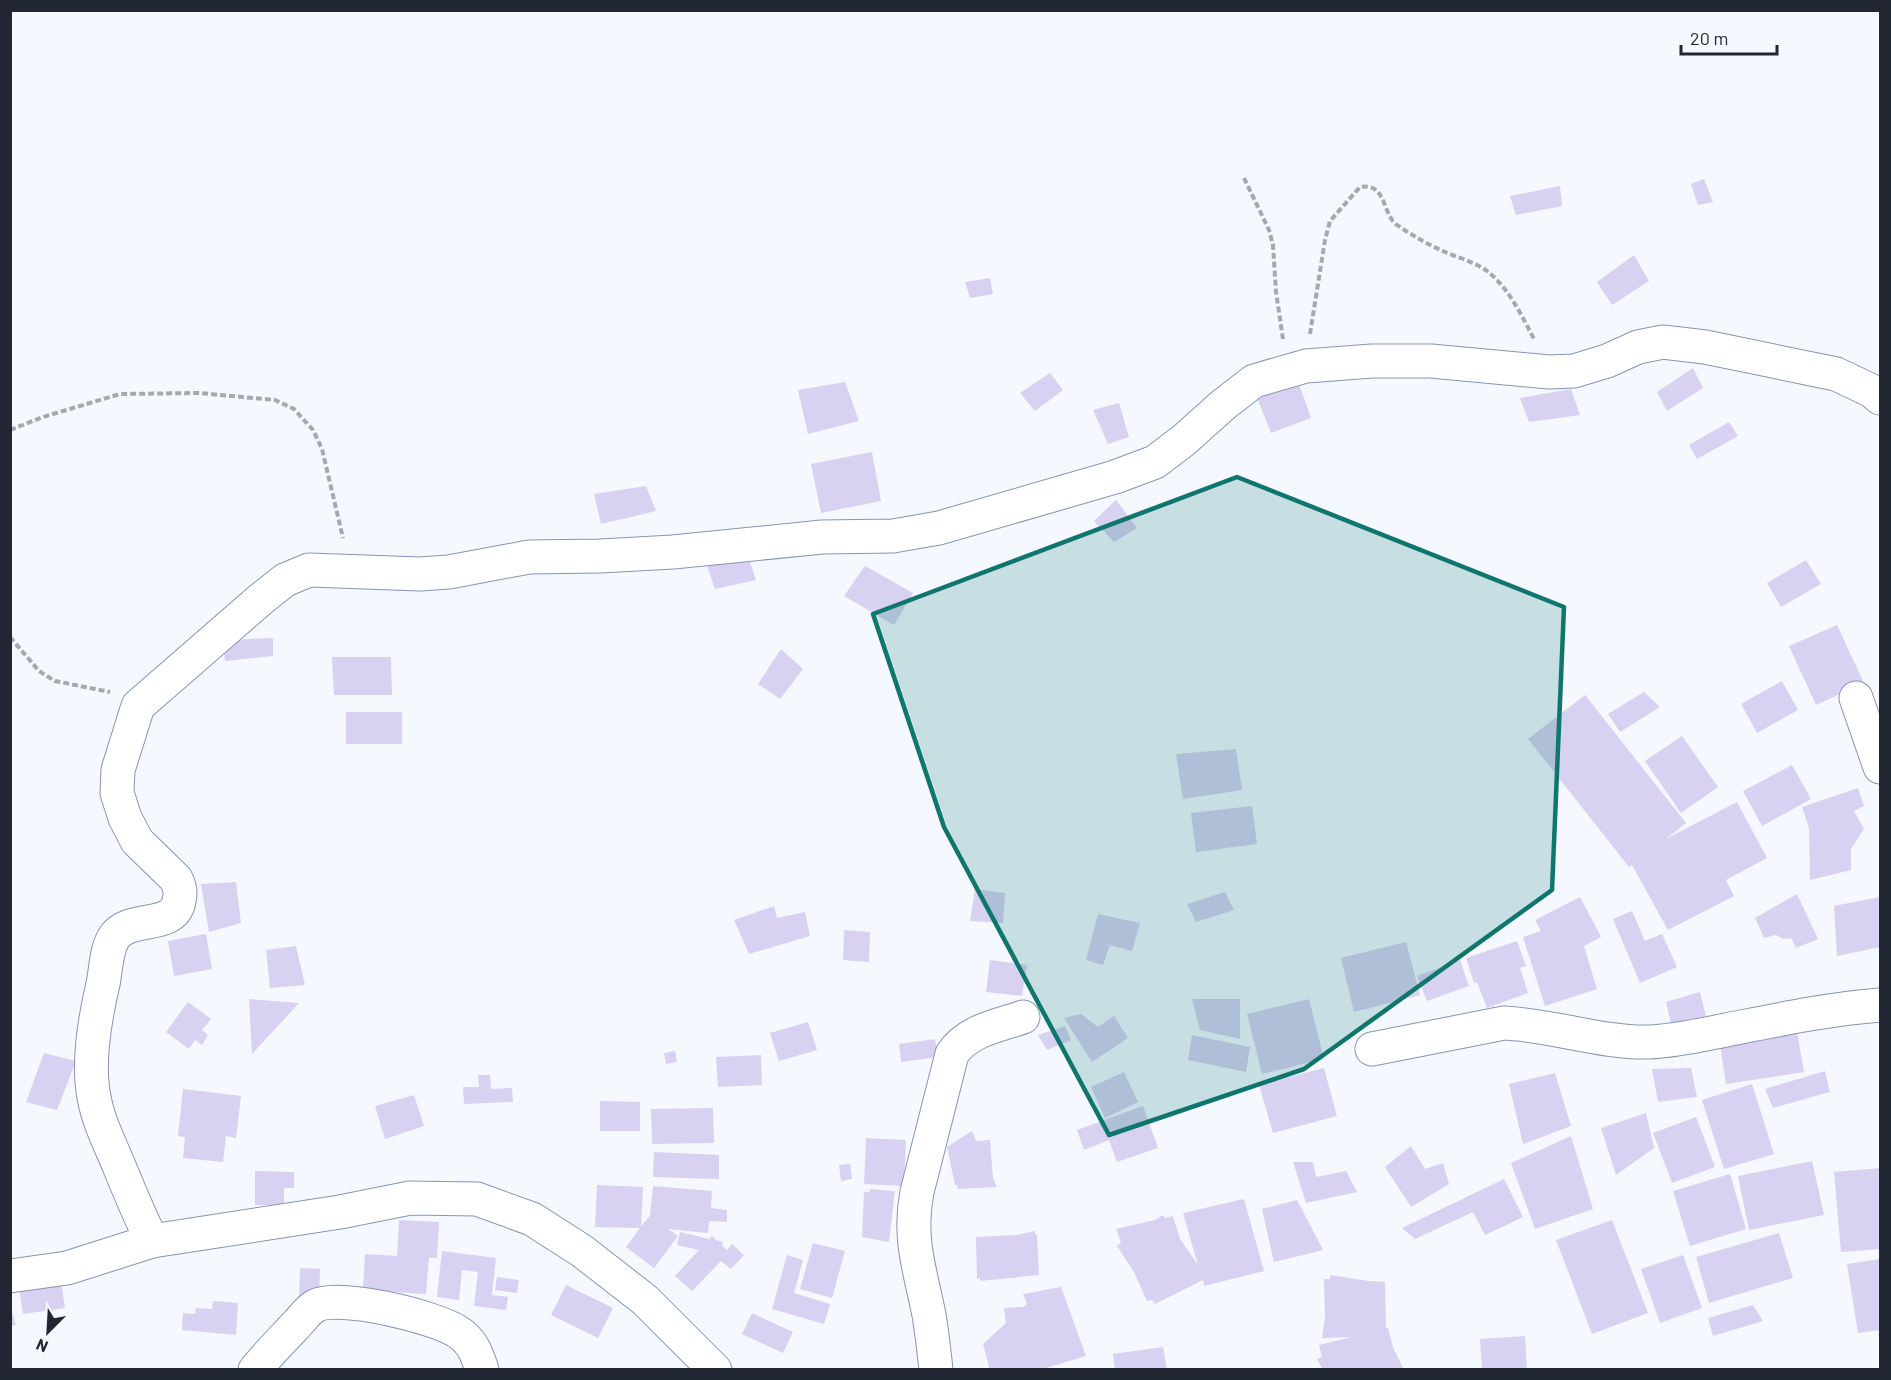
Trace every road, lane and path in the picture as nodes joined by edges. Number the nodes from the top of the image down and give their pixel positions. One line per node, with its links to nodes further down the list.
1 (1244, 178): 2 (path)
2 (1297, 368): 3 (street); 3 (path); 6 (street)
3 (1549, 372): 4 (street)
4 (1881, 398)
5 (10, 430): 6 (path)
6 (377, 571): 9 (street)
7 (10, 637): 9 (path)
8 (1856, 698): 10 (street)
9 (138, 706): 14 (street)
10 (1881, 767)
11 (1881, 1005): 13 (street)
12 (1023, 1017): 19 (street)
13 (1372, 1049)
14 (152, 1240): 15 (street); 18 (street)
15 (10, 1276)
16 (255, 1370): 17 (street)
17 (482, 1370)
18 (715, 1370)
19 (936, 1370)

